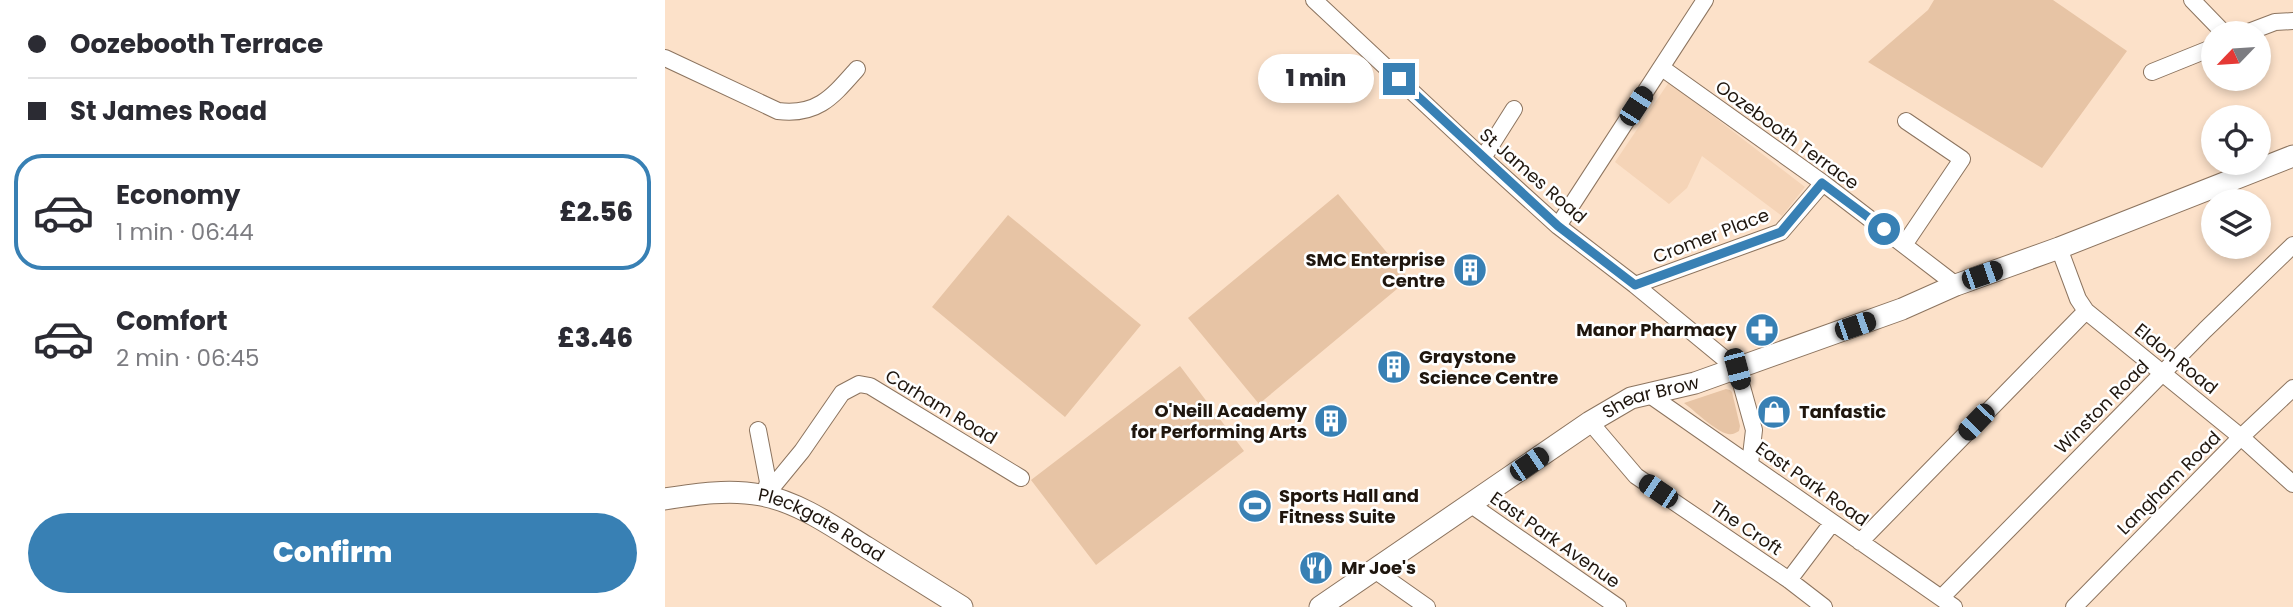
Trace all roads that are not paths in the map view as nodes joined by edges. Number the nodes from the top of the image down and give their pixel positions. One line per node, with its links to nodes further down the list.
1 (1314, 0): 15 (street, St James Road)
2 (1705, 0): 9 (street)
3 (2192, 0): 4 (street)
4 (2212, 21)
5 (2293, 21): 6 (street)
6 (2271, 24)
7 (2201, 52): 11 (street)
8 (665, 58): 10 (street)
9 (1662, 68): 16 (street, Oozebooth Terrace); 17 (street)
10 (857, 69)
11 (2152, 72)
12 (1514, 108): 15 (street)
13 (1906, 121): 18 (street)
14 (2293, 156): 20 (main road, Shear Brow)
15 (1483, 158): 17 (street, St James Road)
16 (1822, 183): 18 (street, Oozebooth Terrace); 21 (street, Cromer Place)
17 (1558, 226): 21 (street, St James Road)
18 (1904, 245): 22 (street, Oozebooth Terrace)
19 (2293, 245): 25 (street, Winston Road)
20 (2059, 248): 22 (main road, Shear Brow); 23 (street, Eldon Road)
21 (1635, 285): 24 (street, St James Road)
22 (1956, 285): 24 (main road, Shear Brow)
23 (2086, 311): 25 (street, Eldon Road); 38 (street)
24 (1737, 369): 27 (main road, Shear Brow); 31 (street)
25 (2163, 373): 30 (street, Eldon Road); 41 (street, Winston Road)
26 (2293, 388): 30 (street, Langham Road)
27 (1647, 393): 28 (main road, Shear Brow); 31 (street, East Park Road)
28 (1590, 422): 36 (main road, Shear Brow); 40 (street, The Croft)
29 (758, 430): 34 (street)
30 (2242, 437): 33 (street, Eldon Road); 47 (street, Langham Road)
31 (1750, 464): 37 (street, East Park Road)
32 (1021, 478): 34 (street, Carham Road)
33 (2293, 484)
34 (764, 496): 35 (main road, Pleckgate Road); 42 (main road, Pleckgate Road)
35 (665, 499)
36 (1470, 504): 39 (main road, Shear Brow); 45 (street, East Park Avenue)
37 (1832, 523): 38 (street, East Park Road); 40 (street)
38 (1860, 542): 41 (street, East Park Road)
39 (1373, 569): 43 (main road, Shear Brow); 44 (street)
40 (1789, 580): 46 (street, The Croft)
41 (1948, 603)
42 (962, 607)
43 (1320, 607)
44 (1427, 607)
45 (1618, 607)
46 (1824, 607)
47 (2074, 607)

